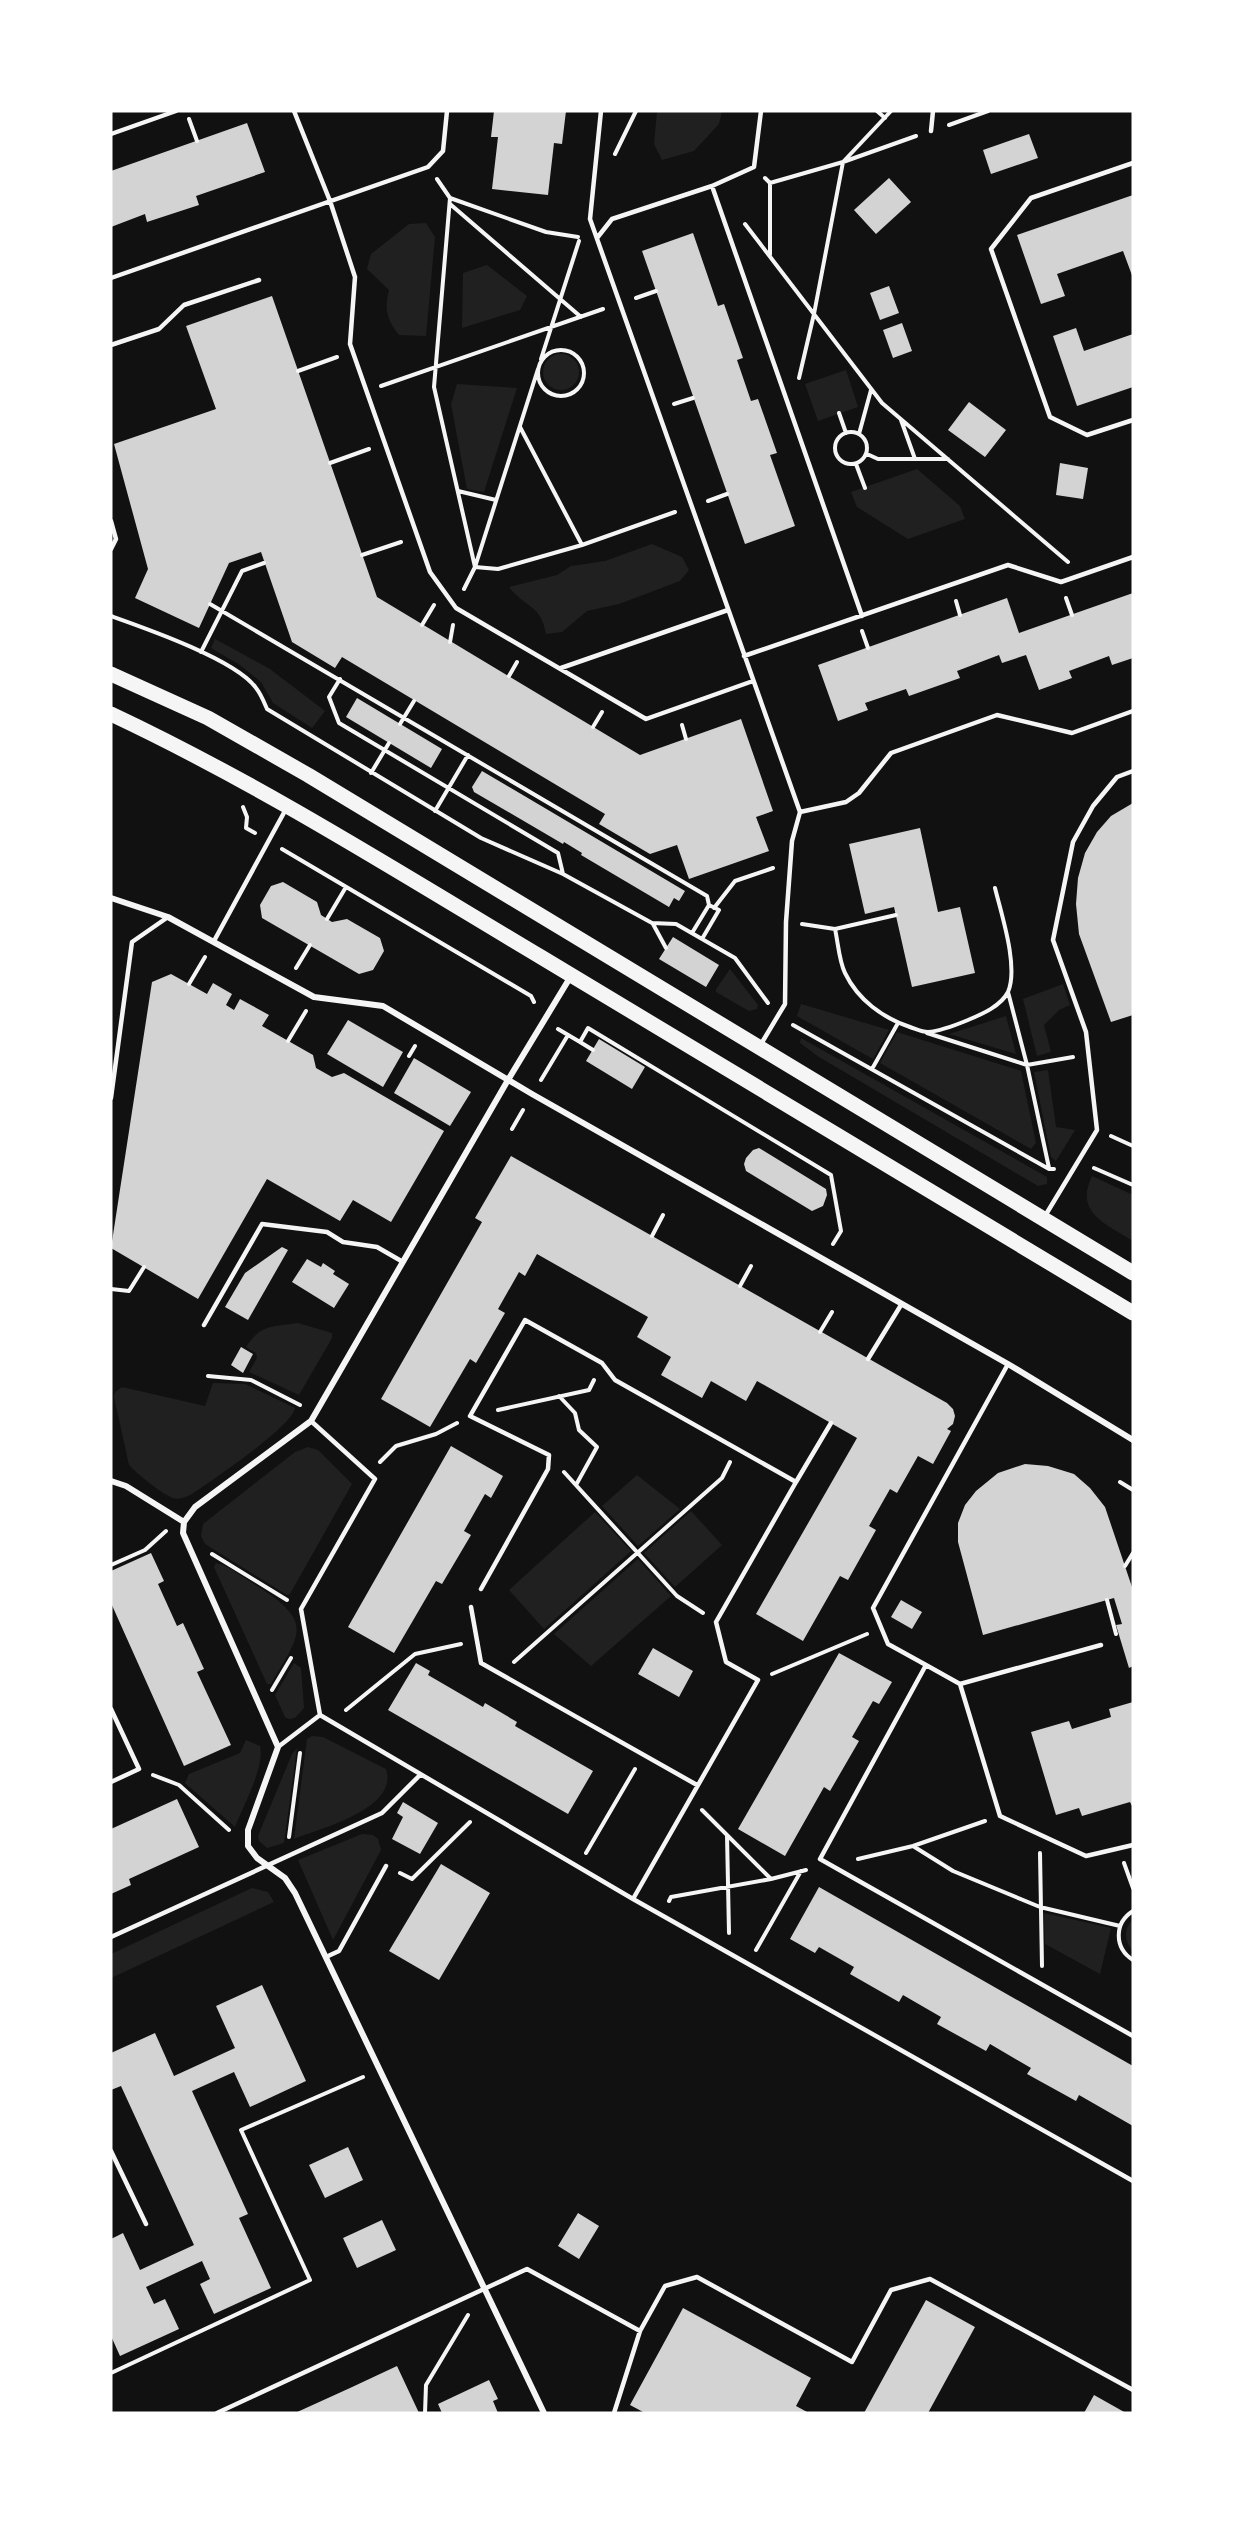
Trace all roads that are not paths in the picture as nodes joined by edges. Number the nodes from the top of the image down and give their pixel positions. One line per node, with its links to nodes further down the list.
1 (176, 111): 8 (lane)
2 (294, 111): 11 (lane)
3 (447, 111): 11 (lane)
4 (601, 111): 12 (lane)
5 (760, 111): 10 (lane)
6 (933, 111): 7 (lane)
7 (931, 131)
8 (111, 134)
9 (1133, 163): 16 (lane)
10 (712, 186): 12 (lane); 21 (lane)
11 (330, 201): 13 (lane); 23 (lane)
12 (597, 238): 20 (lane)
13 (111, 278)
14 (259, 280): 15 (lane)
15 (111, 345)
16 (1133, 420)
17 (111, 521): 18 (lane)
18 (111, 549)
19 (1133, 557): 21 (lane)
20 (728, 610): 22 (lane); 23 (lane)
21 (862, 616): 22 (lane)
22 (744, 656): 25 (lane)
23 (561, 668): 25 (lane)
24 (111, 674): 35 (main road)
25 (753, 681): 30 (lane)
26 (1133, 711): 30 (lane)
27 (111, 714): 29 (main road)
28 (1133, 771): 38 (lane)
29 (288, 806): 33 (lane); 34 (main road)
30 (800, 812): 35 (lane)
31 (111, 898): 32 (street)
32 (168, 917): 33 (street); 37 (lane)
33 (214, 941): 36 (street)
34 (571, 975): 36 (street); 42 (main road)
35 (759, 1047): 38 (main road)
36 (508, 1080): 39 (street); 41 (street)
37 (111, 1098)
38 (1043, 1219): 40 (main road)
39 (403, 1262): 43 (lane); 46 (street)
40 (1133, 1273)
41 (901, 1305): 44 (lane); 45 (street)
42 (1133, 1313)
43 (204, 1325)
44 (868, 1359)
45 (1008, 1364): 48 (street); 55 (lane)
46 (311, 1421): 51 (street); 58 (lane)
47 (831, 1423): 50 (lane)
48 (1133, 1440)
49 (111, 1480): 51 (street)
50 (796, 1482): 52 (lane); 62 (lane)
51 (182, 1521): 59 (street)
52 (481, 1589)
53 (471, 1607): 62 (lane)
54 (1101, 1645): 56 (lane)
55 (926, 1665): 56 (lane); 69 (lane)
56 (960, 1684): 63 (lane)
57 (111, 1709): 61 (lane)
58 (320, 1715): 59 (lane); 60 (lane)
59 (278, 1747): 64 (street)
60 (420, 1775): 64 (lane); 66 (lane)
61 (111, 1782)
62 (697, 1785): 66 (lane)
63 (1133, 1845)
64 (267, 1865): 67 (lane); 68 (street)
65 (386, 1866): 68 (lane)
66 (633, 1899): 73 (lane)
67 (111, 1937)
68 (326, 1957): 75 (street)
69 (1133, 2036)
70 (111, 2151): 71 (lane)
71 (117, 2164): 72 (lane); 74 (lane)
72 (111, 2167)
73 (1133, 2181)
74 (146, 2224)
75 (484, 2288): 76 (lane); 78 (lane); 79 (street)
76 (640, 2331): 77 (lane); 80 (lane)
77 (1133, 2390)
78 (217, 2413)
79 (544, 2413)
80 (614, 2413)

